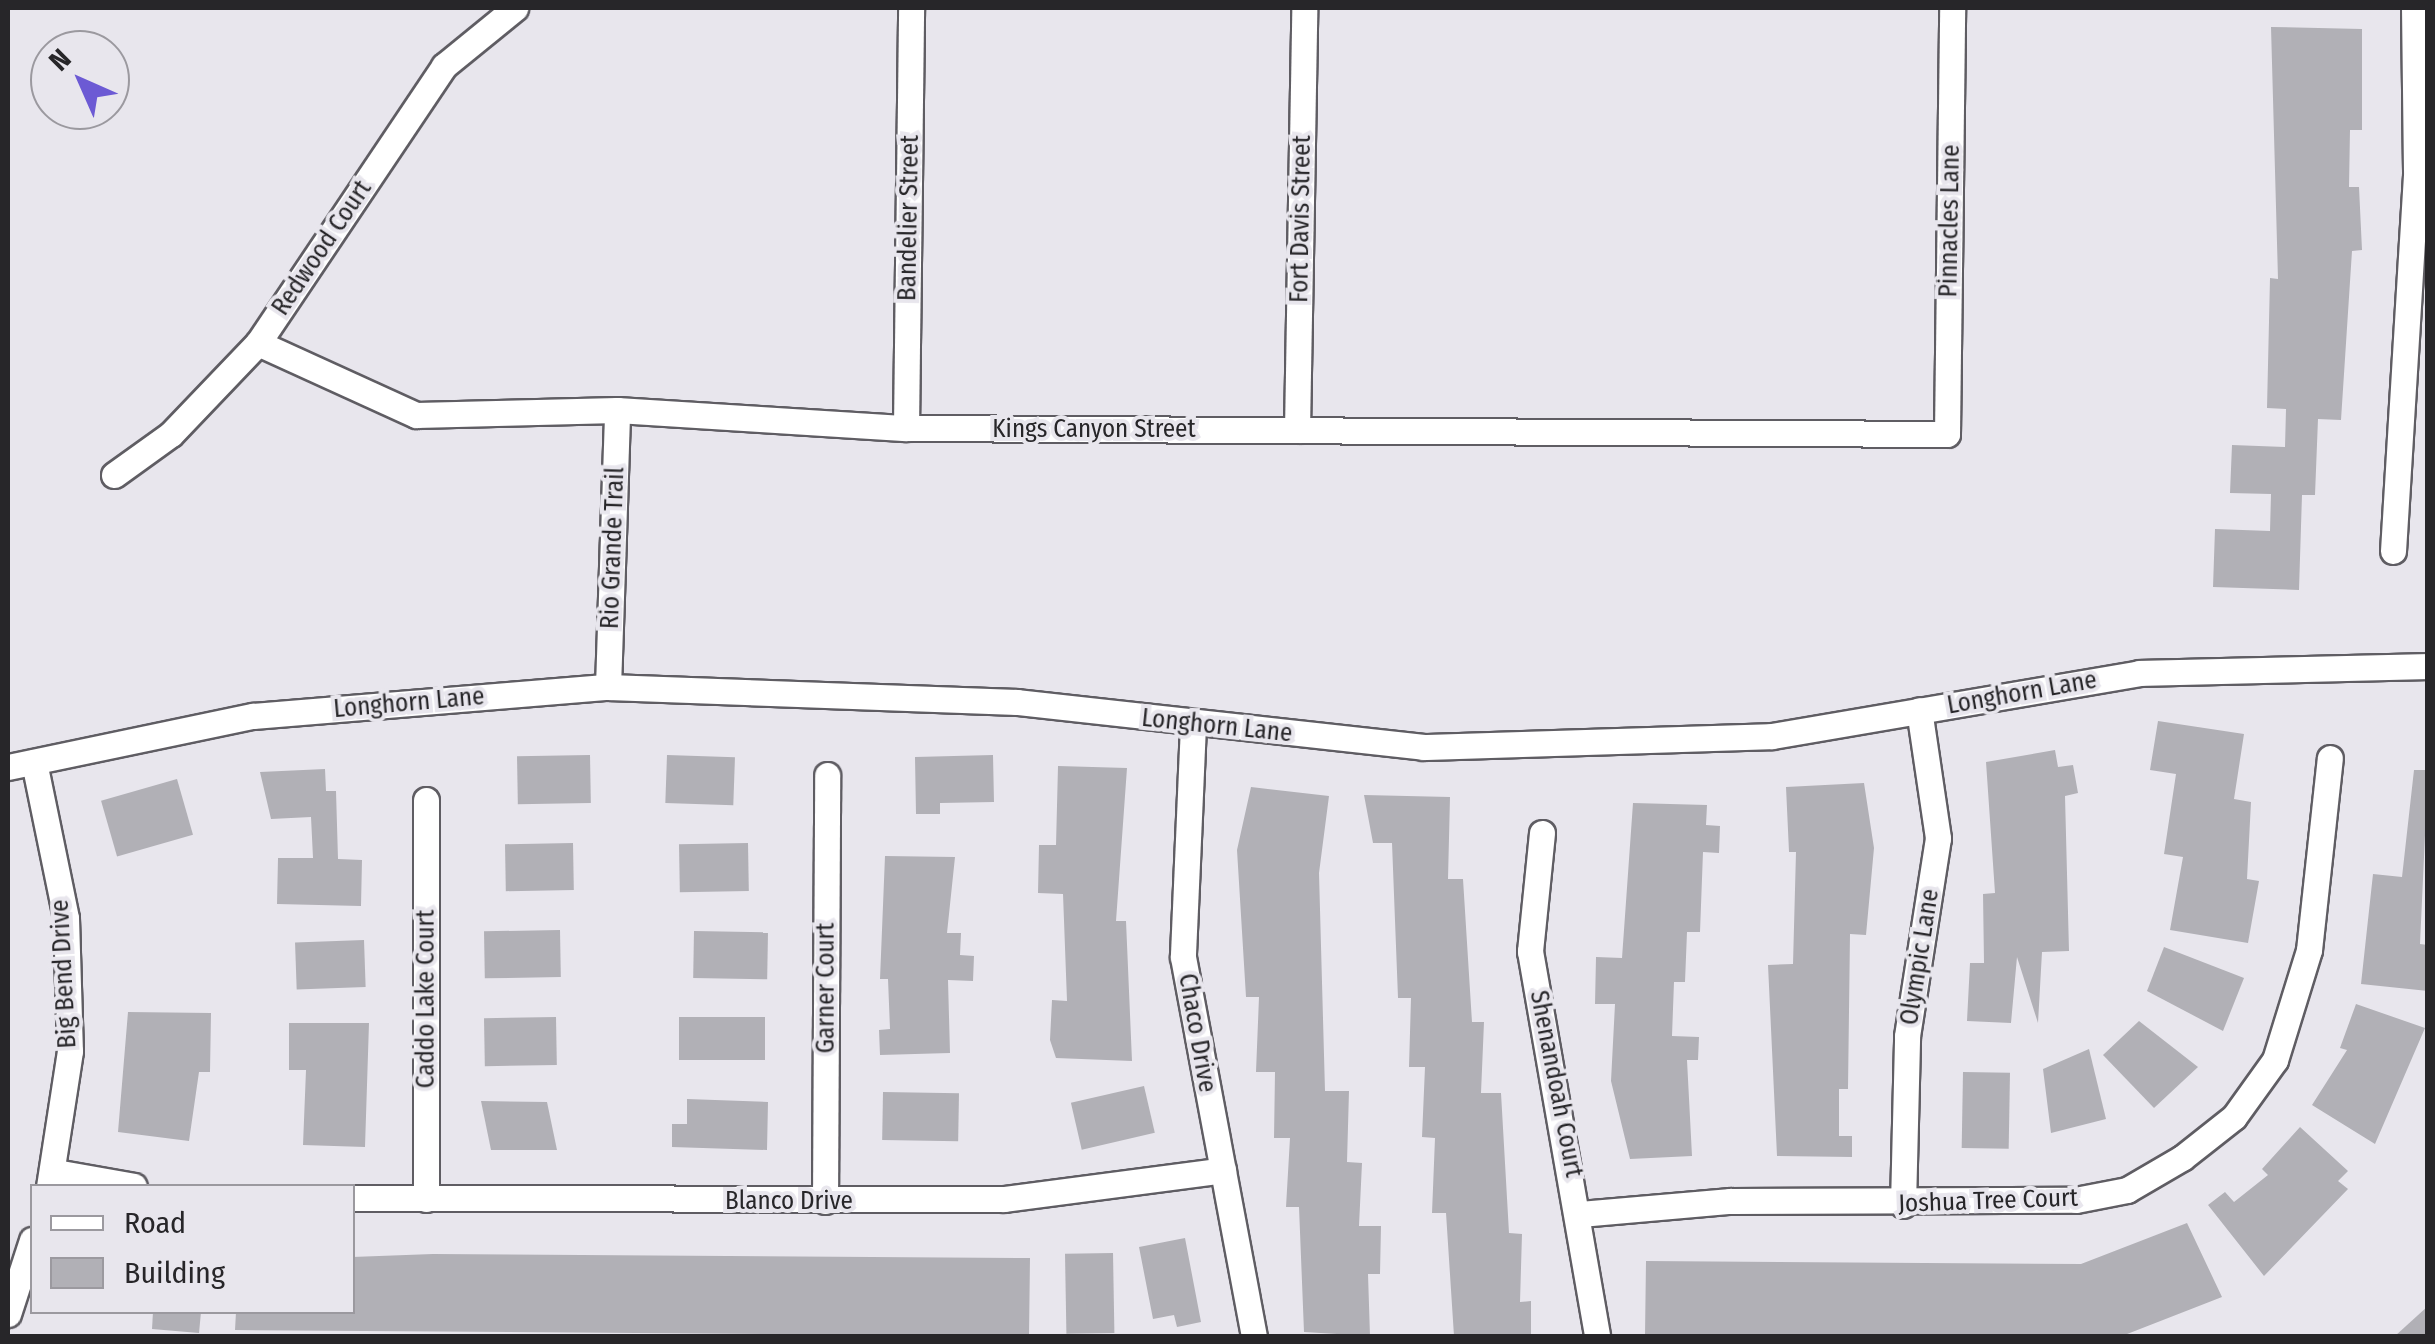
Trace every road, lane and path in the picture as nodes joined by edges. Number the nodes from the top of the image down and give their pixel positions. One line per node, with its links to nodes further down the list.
1 (515, 8): 6 (street, Redwood Court)
2 (911, 8): 8 (street, Bandelier Street)
3 (1304, 8): 9 (street, Fort Davis Street)
4 (1952, 8): 10 (street, Pinnacles Lane)
5 (2414, 8): 12 (street)
6 (258, 342): 7 (street, Kings Canyon Street); 11 (street, Redwood Court)
7 (617, 410): 8 (street, Kings Canyon Street); 14 (street, Rio Grande Trail)
8 (906, 428): 9 (street, Kings Canyon Street)
9 (1297, 430): 10 (street, Kings Canyon Street)
10 (1948, 434)
11 (114, 475)
12 (2393, 551)
13 (2428, 666): 15 (street, Longhorn Lane)
14 (608, 686): 16 (street, Longhorn Lane); 18 (street, Longhorn Lane)
15 (1919, 710): 16 (street, Longhorn Lane); 29 (street, Olympic Lane)
16 (1193, 725): 23 (street, Chaco Drive)
17 (2330, 758): 29 (street, Joshua Tree Court)
18 (34, 762): 19 (street, Longhorn Lane); 24 (street, Big Bend Drive)
19 (8, 768)
20 (827, 775): 28 (street, Garner Court)
21 (426, 800): 27 (street, Caddo Lake Court)
22 (1542, 833): 30 (street, Shenandoah Court)
23 (1223, 1170): 28 (street, Blanco Drive); 33 (street, Chaco Drive)
24 (52, 1179): 25 (street)
25 (111, 1184)
26 (355, 1198): 27 (street, Blanco Drive)
27 (426, 1199): 28 (street, Blanco Drive)
28 (826, 1201)
29 (1903, 1205): 30 (street, Joshua Tree Court)
30 (1580, 1214): 34 (street, Shenandoah Court)
31 (30, 1246): 32 (street)
32 (8, 1314)
33 (1254, 1336)
34 (1597, 1336)

